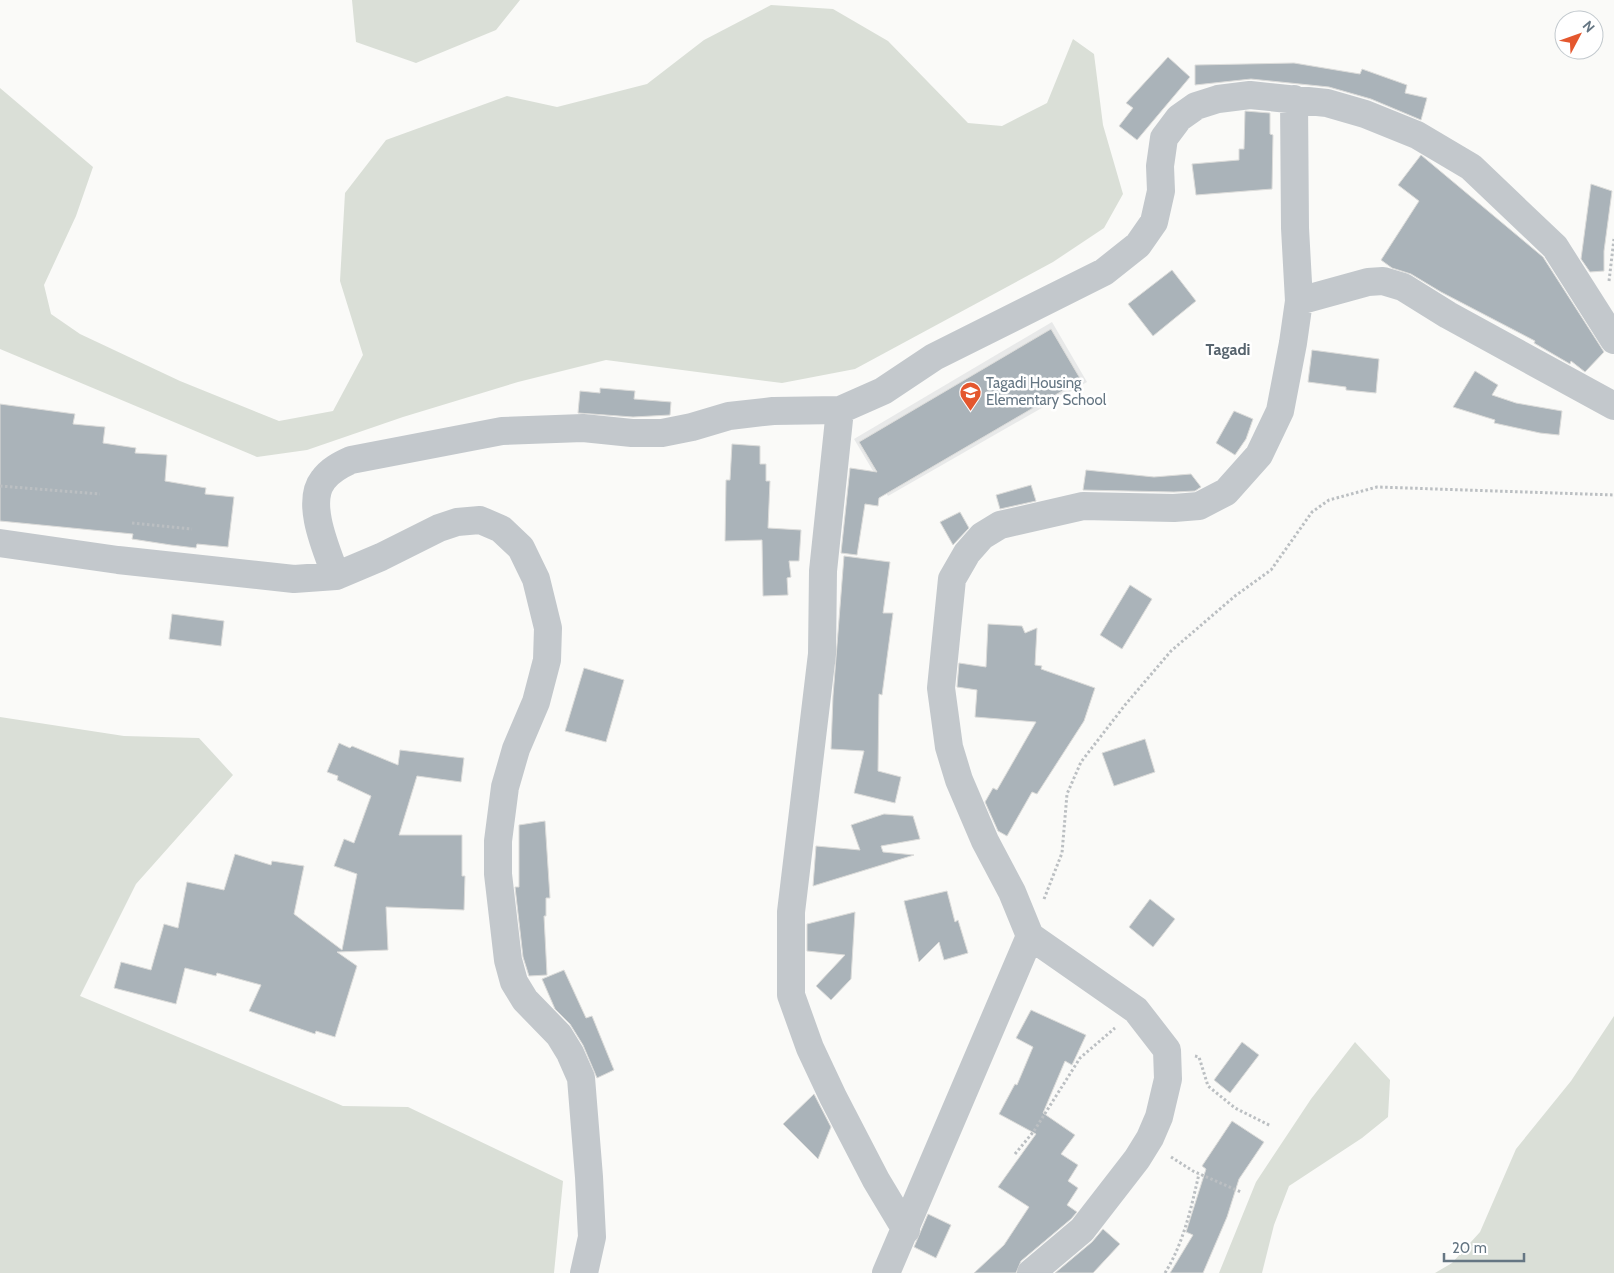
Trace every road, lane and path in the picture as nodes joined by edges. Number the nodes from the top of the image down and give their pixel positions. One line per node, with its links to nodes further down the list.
1 (1294, 99): 2 (street); 3 (street); 5 (street)
2 (1299, 301): 4 (street); 13 (street)
3 (1614, 340)
4 (1614, 406)
5 (840, 410): 12 (street); 21 (street)
6 (0, 486): 7 (path)
7 (100, 494)
8 (1614, 495): 13 (path)
9 (132, 522): 10 (path)
10 (192, 529)
11 (0, 543): 12 (street)
12 (336, 576): 22 (street)
13 (1030, 936): 14 (street); 21 (street)
14 (1136, 1010): 15 (street); 18 (path)
15 (1167, 1050): 16 (path); 17 (street)
16 (1271, 1126)
17 (1150, 1138): 19 (path); 24 (street)
18 (1015, 1154)
19 (1199, 1174): 20 (path); 25 (path)
20 (1241, 1192)
21 (906, 1230): 23 (street)
22 (584, 1273)
23 (886, 1273)
24 (1031, 1273)
25 (1165, 1273)

